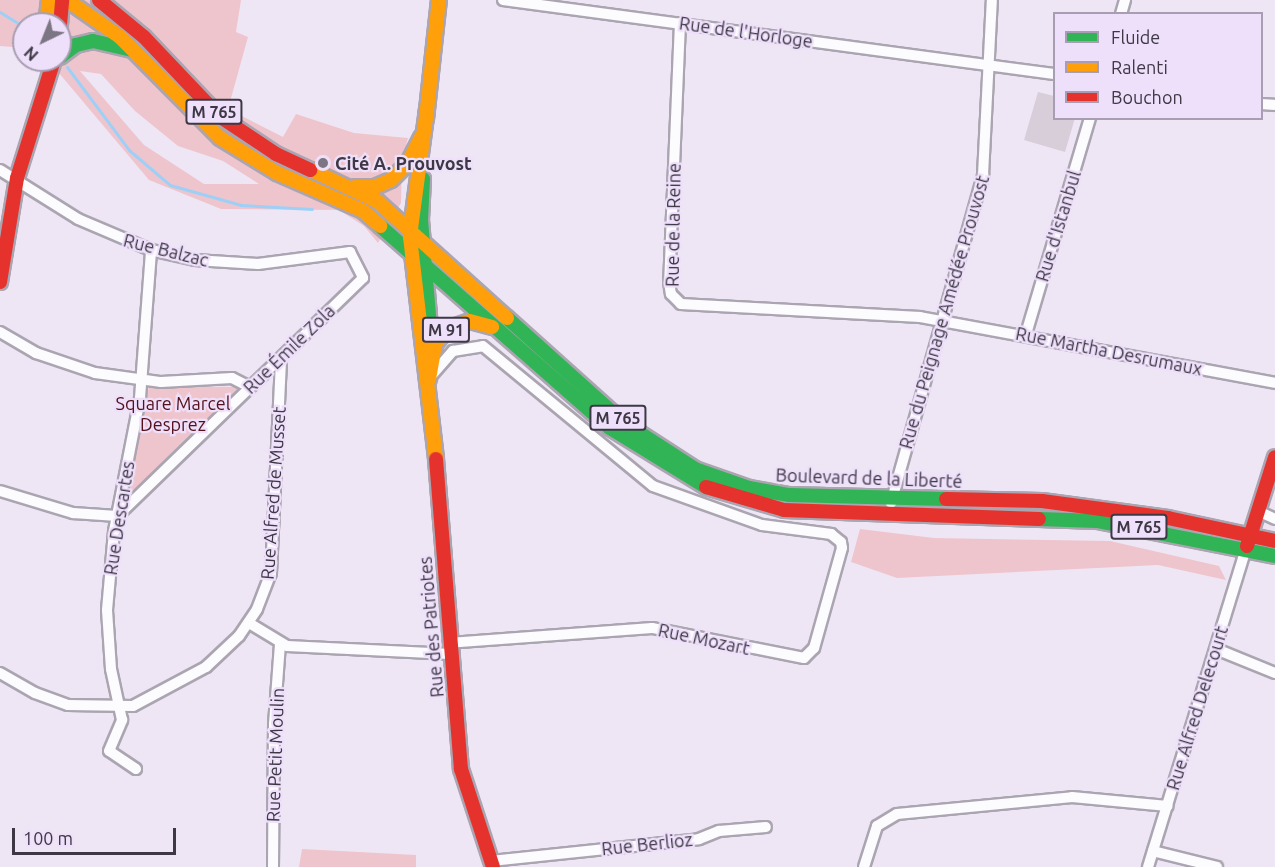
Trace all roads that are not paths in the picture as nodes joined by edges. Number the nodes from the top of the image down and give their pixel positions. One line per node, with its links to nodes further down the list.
1 (65, 0): 8 (main road, M 765)
2 (99, 0): 17 (main road, M 765)
3 (439, 0): 12 (main road, Rue des Patriotes / M 91)
4 (503, 0): 6 (street, Rue de l'Horloge)
5 (992, 0): 9 (street, Rue du Peignage Amédée Prouvost)
6 (680, 23): 9 (street, Rue de l'Horloge); 25 (street, Rue de la Reine)
7 (72, 48): 8 (main road)
8 (140, 56): 22 (main road, M 765)
9 (989, 64): 11 (street, Rue de l'Horloge); 25 (street, Rue du Peignage Amédée Prouvost)
10 (50, 72): 16 (main road)
11 (1053, 74)
12 (426, 109): 14 (main road, Rue des Patriotes / M 91); 19 (main road, Rue des Patriotes / M 91)
13 (1089, 120): 28 (street, Rue d'Istanbul)
14 (421, 137): 17 (main road, M 91); 18 (main road, Rue des Patriotes / M 91)
15 (0, 170): 16 (street, Rue Balzac)
16 (16, 178): 20 (street, Rue Balzac); 24 (main road)
17 (354, 186): 18 (main road, M 765)
18 (409, 228): 19 (main road, M 765); 22 (main road, Rue des Patriotes / M 91)
19 (423, 241): 22 (main road); 23 (main road, Rue des Patriotes / M 91); 37 (main road, Boulevard de la Liberté / M 765)
20 (151, 250): 21 (street, Rue Balzac); 31 (street, Rue Descartes)
21 (350, 252): 29 (street, Rue Émile Zola)
22 (412, 252): 23 (main road, M 765); 32 (main road, Rue des Patriotes / M 91)
23 (428, 266): 26 (main road, Boulevard de la Liberté / M 765); 32 (main road, Rue des Patriotes / M 91)
24 (0, 282)
25 (942, 320): 28 (street, Rue Martha Desrumaux); 37 (street, Rue du Peignage Amédée Prouvost)
26 (497, 329): 30 (street); 32 (main road, M 91); 39 (main road, Boulevard de la Liberté / M 765)
27 (0, 332): 31 (street)
28 (1026, 334): 33 (street, Rue Martha Desrumaux)
29 (280, 358): 34 (street, Rue Émile Zola); 46 (street, Rue Alfred de Musset)
30 (504, 360): 32 (street); 48 (street, Rue Mozart)
31 (142, 380): 34 (street); 40 (street, Rue Descartes)
32 (429, 380): 48 (main road, Rue des Patriotes / M 91)
33 (1275, 383)
34 (250, 387): 40 (street, Rue Émile Zola)
35 (1275, 457): 38 (main road)
36 (0, 491): 40 (street)
37 (892, 499): 39 (street, Rue du Peignage Amédée Prouvost); 42 (main road, Boulevard de la Liberté / M 765)
38 (1258, 511): 41 (street); 42 (main road)
39 (889, 514): 44 (main road, Boulevard de la Liberté / M 765)
40 (117, 516): 52 (street, Rue Descartes)
41 (1275, 519)
42 (1250, 535): 43 (main road, M 765); 44 (main road)
43 (1275, 541)
44 (1246, 549): 45 (main road, M 765); 49 (street, Rue Alfred Delecourt)
45 (1275, 556)
46 (249, 623): 47 (street); 52 (street, Rue Alfred de Musset)
47 (280, 644): 48 (street); 58 (street, Rue Petit Moulin)
48 (451, 648): 57 (main road, Rue des Patriotes / M 91)
49 (1216, 649): 51 (street); 54 (street, Rue Alfred Delecourt)
50 (0, 673): 52 (street, Rue Alfred de Musset)
51 (1275, 673)
52 (120, 708): 53 (street, Rue Descartes)
53 (136, 769)
54 (1168, 806): 56 (street, Rue Alfred Delecourt); 59 (street)
55 (766, 827): 57 (street, Rue Berlioz)
56 (1153, 851): 60 (street, Rue Alfred Delecourt); 61 (street)
57 (492, 864)
58 (273, 867)
59 (864, 867)
60 (1148, 867)
61 (1213, 867)

